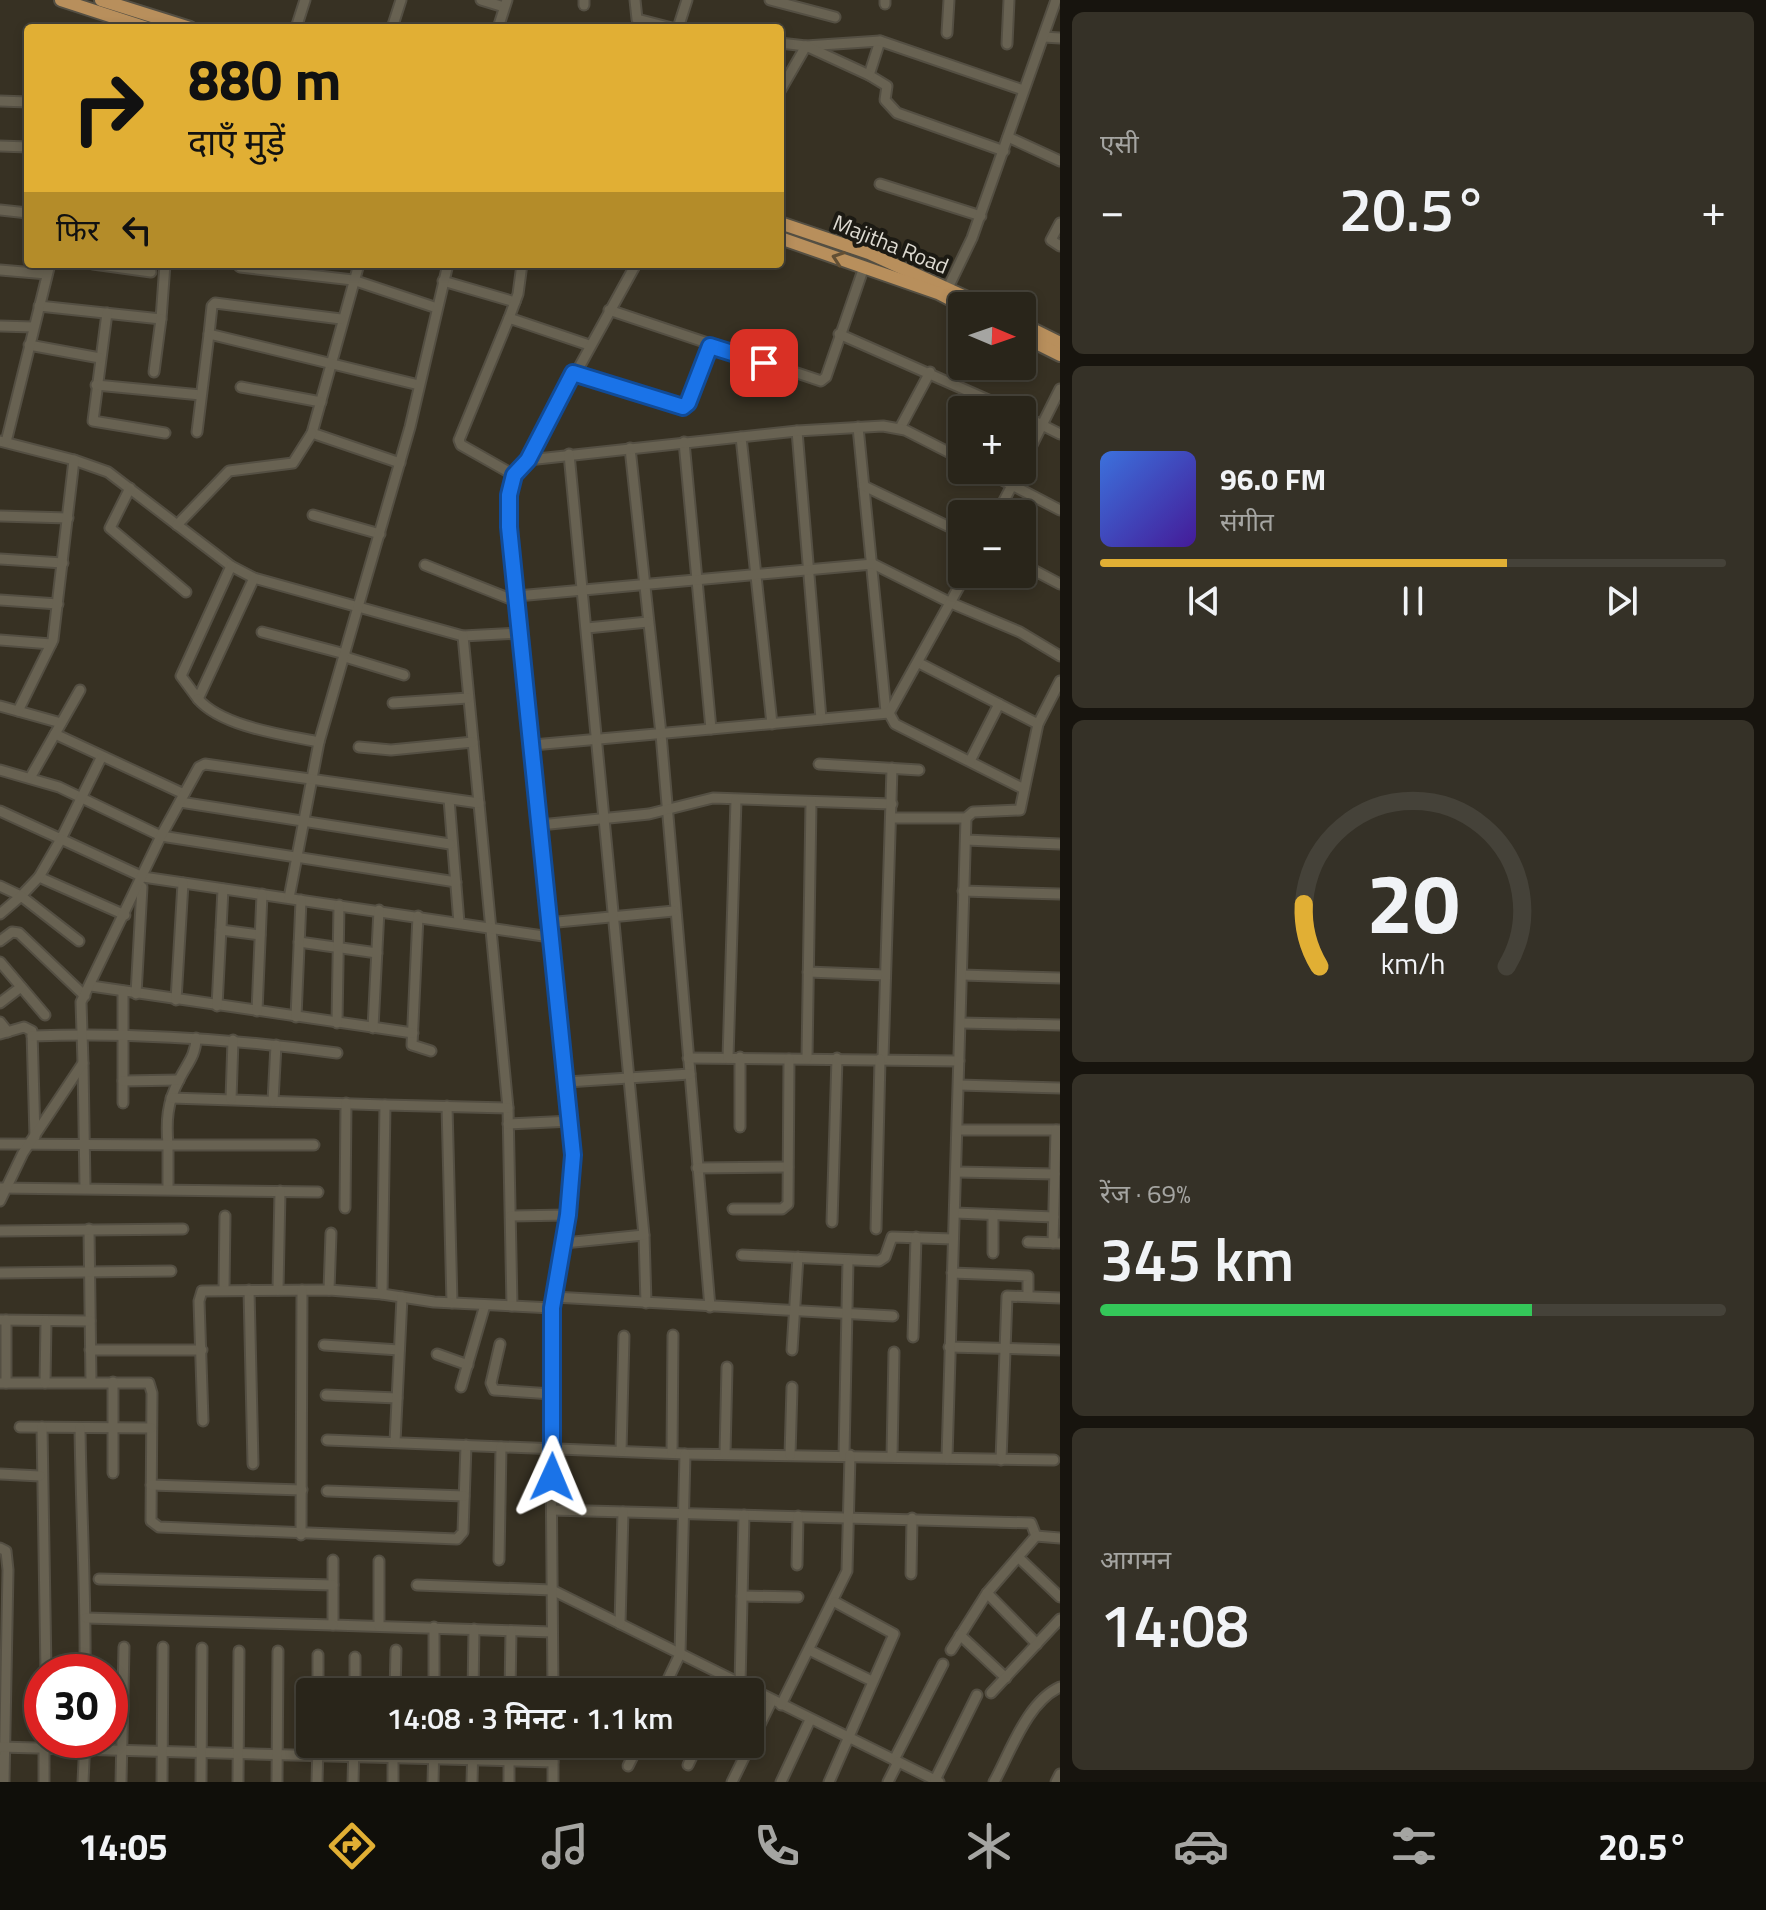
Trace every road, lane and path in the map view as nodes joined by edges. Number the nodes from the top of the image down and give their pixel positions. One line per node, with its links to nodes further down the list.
1 (61, 0): 14 (main road)
2 (101, 0): 14 (main road)
3 (305, 0): 16 (street)
4 (401, 0): 17 (street)
5 (481, 0): 12 (street)
6 (635, 0): 19 (street)
7 (687, 0): 20 (street)
8 (770, 0): 13 (street)
9 (949, 0): 21 (street)
10 (1009, 0): 26 (street)
11 (1056, 0): 22 (street)
12 (505, 4): 18 (street)
13 (835, 17)
14 (118, 18): 15 (main road)
15 (161, 24)
16 (297, 24)
17 (393, 24)
18 (499, 24)
19 (658, 24)
20 (677, 24)
21 (947, 33)
22 (1044, 37): 23 (street); 30 (street)
23 (1060, 38)
24 (880, 41): 27 (street); 28 (street); 30 (street)
25 (784, 43): 27 (street)
26 (1007, 44)
27 (806, 46): 28 (street); 29 (street)
28 (869, 75): 36 (street)
29 (784, 84)
30 (1023, 90): 33 (street)
31 (0, 101): 32 (street)
32 (24, 102)
33 (1008, 137): 36 (street); 37 (street)
34 (0, 146): 35 (street)
35 (24, 147)
36 (1004, 151): 41 (street)
37 (1060, 161)
38 (880, 184): 41 (street)
39 (0, 210): 40 (street)
40 (24, 213)
41 (981, 216): 59 (street)
42 (1060, 223): 45 (street)
43 (784, 224): 59 (main road, Majitha Road)
44 (784, 239): 46 (main road, Majitha Road, one-way to 44)
45 (1060, 246)
46 (864, 267): 59 (main road, Majitha Road); 72 (street)
47 (122, 268): 56 (street)
48 (165, 268): 66 (street)
49 (266, 268): 57 (street)
50 (358, 268): 57 (street)
51 (447, 268): 58 (street)
52 (521, 268): 60 (street)
53 (634, 268): 63 (street)
54 (48, 269): 55 (street); 61 (street)
55 (0, 270)
56 (151, 272)
57 (353, 280): 62 (street); 67 (street)
58 (443, 281): 60 (street); 62 (street)
59 (946, 292)
60 (515, 302): 65 (street)
61 (39, 306): 64 (street); 69 (street)
62 (437, 308): 85 (street)
63 (609, 310): 76 (street); 77 (street)
64 (107, 313): 66 (street); 79 (street)
65 (509, 318): 76 (street); 110 (street)
66 (161, 319): 81 (street)
67 (341, 319): 71 (street); 80 (street)
68 (0, 326): 69 (street)
69 (33, 327): 75 (street)
70 (1036, 331): 74 (main road)
71 (209, 334): 80 (street); 88 (street)
72 (839, 334): 77 (street); 82 (street)
73 (1036, 343): 78 (main road)
74 (1060, 343)
75 (29, 345): 79 (street); 102 (street)
76 (589, 345): 83 (street)
77 (710, 346): 83 (street)
78 (1060, 355)
79 (100, 358): 84 (street)
80 (332, 361): 85 (street); 90 (street)
81 (154, 372)
82 (930, 372): 89 (street); 94 (street)
83 (573, 373): 108 (street)
84 (96, 385): 88 (street); 97 (street)
85 (419, 385): 109 (street)
86 (241, 387): 90 (street)
87 (1060, 389): 92 (street)
88 (201, 395): 96 (street)
89 (981, 396)
90 (321, 402): 98 (street)
91 (1036, 421): 92 (street)
92 (1042, 424): 99 (street); 101 (street)
93 (858, 427): 94 (street); 95 (street); 112 (street)
94 (900, 428): 105 (street)
95 (797, 431): 100 (street); 127 (street)
96 (197, 432)
97 (165, 433)
98 (312, 433): 109 (street); 119 (street)
99 (1060, 434)
100 (741, 437): 103 (street); 129 (street)
101 (1036, 437)
102 (3, 442): 107 (street)
103 (684, 442): 104 (street); 131 (street)
104 (630, 448): 106 (street); 133 (street)
105 (948, 452)
106 (569, 454): 108 (street); 136 (street)
107 (74, 460): 113 (street); 118 (street)
108 (528, 460): 110 (street)
109 (400, 463): 121 (street)
110 (514, 475): 137 (street)
111 (1012, 485): 114 (street); 115 (street)
112 (864, 486): 120 (street); 124 (street)
113 (130, 488): 119 (street); 135 (street)
114 (1004, 500)
115 (1060, 510)
116 (313, 515): 121 (street)
117 (0, 516): 118 (street)
118 (68, 518): 123 (street)
119 (177, 525): 126 (street)
120 (948, 526)
121 (380, 534): 141 (street)
122 (0, 559): 123 (street)
123 (63, 563): 140 (street)
124 (873, 564): 127 (street); 139 (street); 161 (street)
125 (425, 565): 137 (street)
126 (231, 566): 130 (street); 156 (street)
127 (810, 571): 129 (street); 162 (street)
128 (1036, 571): 132 (street)
129 (754, 576): 131 (street); 164 (street)
130 (254, 578): 141 (street); 156 (street)
131 (699, 581): 133 (street); 166 (street)
132 (1060, 584)
133 (645, 586): 136 (street); 142 (street)
134 (959, 588): 139 (street)
135 (186, 592)
136 (583, 592): 137 (street); 143 (street)
137 (517, 599): 145 (street)
138 (0, 600): 140 (street)
139 (951, 603): 150 (street); 151 (street)
140 (58, 604): 148 (street)
141 (360, 606): 146 (street); 149 (street)
142 (648, 622): 143 (street); 168 (street)
143 (587, 628): 169 (street)
144 (262, 632): 149 (street)
145 (521, 633): 146 (street); 172 (street)
146 (463, 636): 155 (street)
147 (0, 640): 148 (street)
148 (51, 644): 160 (street)
149 (345, 655): 152 (street); 170 (street)
150 (1060, 656)
151 (919, 663): 158 (street); 161 (street)
152 (404, 675)
153 (1059, 684): 165 (street)
154 (80, 690): 163 (street)
155 (468, 698): 157 (street); 171 (street)
156 (198, 699): 170 (street)
157 (393, 703)
158 (999, 704): 165 (street); 175 (street)
159 (0, 706): 160 (street)
160 (18, 711): 163 (street)
161 (888, 713): 162 (street); 175 (street)
162 (821, 719): 164 (street)
163 (61, 723): 167 (street)
164 (772, 724): 166 (street)
165 (1038, 724): 182 (street)
166 (711, 729): 168 (street)
167 (55, 734): 174 (street); 180 (street)
168 (661, 734): 169 (street); 191 (street)
169 (599, 740): 172 (street); 192 (street)
170 (319, 742): 181 (street)
171 (473, 742): 173 (street); 188 (street)
172 (533, 745): 196 (street)
173 (359, 747)
174 (101, 758): 183 (street); 184 (street)
175 (970, 761): 182 (street)
176 (819, 764): 177 (street)
177 (892, 768): 179 (street); 189 (street)
178 (0, 770): 180 (street)
179 (919, 770)
180 (30, 778): 183 (street)
181 (313, 779): 184 (street); 185 (street); 195 (street)
182 (1024, 789): 194 (street)
183 (81, 798): 197 (street); 198 (street)
184 (182, 798): 195 (street); 197 (street)
185 (449, 799): 188 (street); 200 (street)
186 (736, 800): 187 (street); 191 (street); 266 (street)
187 (811, 802): 189 (street); 234 (street)
188 (479, 803): 224 (street)
189 (892, 804): 193 (street)
190 (0, 811): 198 (street)
191 (665, 811): 192 (street); 217 (street)
192 (604, 818): 196 (street); 221 (street)
193 (891, 818): 194 (street); 235 (street)
194 (966, 818): 199 (street)
195 (306, 820): 200 (street); 202 (street)
196 (540, 825): 223 (street)
197 (161, 836): 202 (street); 204 (street)
198 (61, 839): 203 (street); 204 (street)
199 (966, 840): 201 (street); 209 (street)
200 (450, 844): 205 (street)
201 (1060, 844)
202 (297, 858): 205 (street); 213 (street)
203 (39, 877): 212 (street); 219 (street)
204 (143, 878): 206 (street); 219 (street); 241 (street)
205 (456, 882): 222 (street)
206 (183, 883): 208 (street); 243 (street)
207 (0, 886): 212 (street)
208 (223, 889): 210 (street); 225 (street)
209 (963, 891): 211 (street); 236 (street)
210 (262, 894): 213 (street); 226 (street)
211 (1060, 894)
212 (21, 896): 218 (street); 229 (street)
213 (289, 898): 214 (street)
214 (301, 900): 215 (street); 230 (street)
215 (339, 905): 216 (street); 231 (street)
216 (379, 910): 220 (street); 232 (street)
217 (674, 911): 221 (street); 265 (street)
218 (0, 914)
219 (125, 915): 238 (street)
220 (418, 916): 222 (street); 255 (street)
221 (614, 917): 223 (street); 274 (street)
222 (459, 923): 224 (street)
223 (547, 923): 227 (street)
224 (490, 928): 227 (street); 287 (street)
225 (221, 930): 226 (street); 245 (street)
226 (260, 935): 246 (street)
227 (550, 937): 277 (street)
228 (0, 941): 242 (street)
229 (79, 941)
230 (299, 942): 231 (street); 248 (street)
231 (338, 947): 232 (street); 250 (street)
232 (377, 953): 253 (street)
233 (0, 962): 239 (street)
234 (808, 972): 235 (street); 267 (street)
235 (885, 975): 270 (street)
236 (962, 975): 237 (street); 251 (street)
237 (1060, 978)
238 (91, 986): 240 (street); 242 (street)
239 (21, 987): 244 (street); 247 (street)
240 (123, 991): 241 (street); 257 (street)
241 (136, 994): 243 (street)
242 (85, 996): 256 (street)
243 (176, 1000): 245 (street)
244 (0, 1003)
245 (217, 1006): 246 (street)
246 (257, 1011): 248 (street)
247 (45, 1015)
248 (296, 1017): 250 (street)
249 (0, 1022): 254 (street)
250 (337, 1023): 253 (street)
251 (961, 1023): 252 (street); 271 (street)
252 (1060, 1025)
253 (373, 1028): 255 (street)
254 (4, 1033): 258 (street)
255 (413, 1033): 262 (street)
256 (80, 1034): 257 (street); 258 (street); 272 (street)
257 (123, 1035): 259 (street); 276 (street)
258 (32, 1036): 293 (street)
259 (196, 1038): 260 (street); 275 (street)
260 (233, 1040): 261 (street); 281 (street)
261 (276, 1045): 263 (street); 282 (street)
262 (431, 1051)
263 (337, 1053)
264 (740, 1057): 266 (street); 269 (street); 290 (street)
265 (688, 1058): 266 (street); 273 (street)
266 (728, 1058)
267 (807, 1058): 268 (street); 269 (street)
268 (837, 1058): 270 (street); 316 (street)
269 (789, 1059): 298 (street)
270 (882, 1059): 271 (street); 319 (street)
271 (959, 1061): 278 (street)
272 (83, 1063): 293 (street); 297 (street)
273 (690, 1074): 274 (street); 299 (street)
274 (632, 1078): 277 (street); 322 (street)
275 (179, 1080): 276 (street); 280 (street)
276 (123, 1081): 283 (street)
277 (567, 1082): 288 (street)
278 (959, 1085): 279 (street); 291 (street)
279 (1060, 1088)
280 (171, 1098): 281 (street); 295 (street)
281 (231, 1099): 282 (street)
282 (273, 1101): 284 (street)
283 (123, 1103)
284 (346, 1103): 285 (street); 308 (street)
285 (385, 1105): 286 (street); 341 (street)
286 (447, 1106): 287 (street); 346 (street)
287 (508, 1108): 289 (street)
288 (572, 1121): 289 (street); 311 (street)
289 (508, 1124): 314 (street)
290 (740, 1127)
291 (958, 1130): 292 (street); 300 (street)
292 (1058, 1130): 301 (street)
293 (32, 1141): 294 (street); 297 (street); 303 (street)
294 (0, 1144)
295 (168, 1145): 296 (street); 297 (street); 304 (street)
296 (314, 1145)
297 (84, 1146): 302 (street)
298 (788, 1167): 299 (street); 309 (street)
299 (697, 1168): 350 (street)
300 (956, 1172): 301 (street); 310 (street)
301 (1055, 1174): 315 (street)
302 (85, 1187): 303 (street); 304 (street)
303 (4, 1188): 307 (street)
304 (168, 1189): 305 (street)
305 (280, 1191): 306 (street); 338 (street)
306 (318, 1192)
307 (0, 1201)
308 (345, 1208)
309 (733, 1209)
310 (955, 1213): 312 (street); 324 (street)
311 (568, 1215): 314 (street); 326 (street)
312 (993, 1215): 315 (street); 328 (street)
313 (225, 1216): 336 (street)
314 (511, 1216): 349 (street)
315 (1054, 1217): 327 (street)
316 (832, 1222)
317 (89, 1229): 318 (street); 320 (street); 333 (street)
318 (183, 1229)
319 (876, 1229)
320 (0, 1231)
321 (331, 1233): 340 (street)
322 (644, 1235): 326 (street); 347 (street)
323 (916, 1237): 324 (street); 331 (street); 360 (street)
324 (953, 1239): 335 (street)
325 (1028, 1242): 327 (street)
326 (564, 1243): 344 (street)
327 (1057, 1243)
328 (993, 1253)
329 (742, 1255): 330 (street)
330 (798, 1257): 331 (street); 352 (street)
331 (848, 1260): 353 (street)
332 (171, 1271): 333 (street)
333 (89, 1272): 334 (street); 357 (street)
334 (0, 1273)
335 (952, 1273): 342 (street); 363 (street)
336 (224, 1289): 337 (street); 366 (street)
337 (249, 1290): 338 (street); 404 (street)
338 (278, 1290): 339 (street)
339 (302, 1290): 340 (street); 409 (street)
340 (329, 1290): 341 (street)
341 (382, 1294): 343 (street)
342 (1028, 1295): 345 (street); 364 (street)
343 (402, 1297): 346 (street); 367 (street)
344 (554, 1297): 347 (street); 351 (street)
345 (1060, 1298)
346 (452, 1303): 348 (street)
347 (646, 1303): 350 (street)
348 (485, 1305): 349 (street); 372 (street)
349 (512, 1306): 351 (street)
350 (710, 1307): 352 (street)
351 (552, 1308): 380 (street)
352 (796, 1311): 353 (street); 368 (street)
353 (848, 1314): 354 (street); 399 (street)
354 (893, 1316)
355 (3, 1320): 356 (street); 376 (street)
356 (46, 1321): 357 (street); 377 (street)
357 (90, 1321): 365 (street)
358 (673, 1335): 395 (street)
359 (624, 1336): 394 (street)
360 (913, 1337)
361 (500, 1344): 380 (street)
362 (324, 1345): 367 (street)
363 (949, 1347): 364 (street); 401 (street)
364 (1005, 1348): 369 (street); 402 (street)
365 (90, 1350): 366 (street); 374 (street)
366 (202, 1350): 383 (street)
367 (399, 1350): 382 (street)
368 (792, 1350)
369 (1060, 1350)
370 (894, 1352): 400 (street)
371 (437, 1354): 372 (street)
372 (468, 1365): 378 (street)
373 (727, 1367): 397 (street)
374 (91, 1382): 375 (street); 377 (street)
375 (113, 1382): 387 (street); 388 (street)
376 (3, 1383): 377 (street)
377 (45, 1383)
378 (461, 1387)
379 (792, 1387): 398 (street)
380 (552, 1394): 393 (street)
381 (326, 1395): 382 (street)
382 (397, 1398): 390 (street)
383 (203, 1421)
384 (20, 1427): 385 (street)
385 (42, 1427): 386 (street); 407 (street)
386 (80, 1428): 387 (street); 438 (street)
387 (113, 1428): 388 (street); 405 (street)
388 (151, 1428): 408 (street)
389 (327, 1440): 390 (street)
390 (395, 1442): 391 (street)
391 (466, 1445): 392 (street); 411 (street)
392 (501, 1447): 393 (street); 425 (street)
393 (552, 1448): 394 (street); 412 (street)
394 (621, 1451): 395 (street)
395 (672, 1453): 396 (street)
396 (685, 1454): 397 (street); 414 (street)
397 (725, 1454): 398 (street)
398 (790, 1455): 399 (street)
399 (847, 1455): 400 (street); 417 (street)
400 (892, 1456): 401 (street)
401 (947, 1458): 402 (street)
402 (1001, 1460): 403 (street)
403 (1054, 1460)
404 (253, 1464)
405 (113, 1473)
406 (0, 1474): 407 (street)
407 (40, 1476): 457 (street)
408 (151, 1485): 409 (street); 419 (street)
409 (302, 1490): 419 (street)
410 (327, 1491): 411 (street)
411 (464, 1496): 419 (street)
412 (552, 1510): 413 (street); 432 (street)
413 (623, 1512): 414 (street); 440 (street)
414 (684, 1514): 415 (street); 460 (street)
415 (744, 1515): 416 (street); 434 (street)
416 (798, 1516): 417 (street); 427 (street)
417 (850, 1516): 418 (street); 437 (street)
418 (912, 1518): 420 (street); 428 (street)
419 (301, 1535)
420 (1036, 1536): 421 (street); 423 (street)
421 (1060, 1538)
422 (0, 1548): 484 (street)
423 (1018, 1557): 433 (street); 436 (street)
424 (333, 1560): 430 (street)
425 (499, 1560)
426 (379, 1561): 442 (street)
427 (797, 1565)
428 (911, 1574)
429 (99, 1579): 430 (street)
430 (333, 1585): 441 (street)
431 (417, 1585): 432 (street)
432 (552, 1590): 440 (street); 446 (street)
433 (987, 1593): 447 (street); 448 (street)
434 (742, 1596): 435 (street); 473 (street)
435 (798, 1597)
436 (1060, 1597)
437 (835, 1602): 453 (street); 475 (street)
438 (86, 1618): 441 (street); 458 (street)
439 (1060, 1619): 448 (street)
440 (620, 1624): 460 (street)
441 (333, 1625): 442 (street)
442 (379, 1626): 443 (street)
443 (434, 1627): 444 (street); 467 (street)
444 (474, 1629): 445 (street); 468 (street)
445 (511, 1631): 446 (street); 469 (street)
446 (552, 1632): 470 (street)
447 (960, 1635): 454 (street); 474 (street)
448 (1037, 1644): 474 (street)
449 (124, 1647): 459 (street)
450 (163, 1647): 487 (street)
451 (202, 1648): 486 (street)
452 (396, 1650): 466 (street)
453 (809, 1650): 475 (street); 480 (street)
454 (951, 1650)
455 (239, 1651): 488 (street)
456 (278, 1651): 489 (street)
457 (46, 1654)
458 (85, 1654)
459 (124, 1654)
460 (680, 1654): 471 (street); 472 (street)
461 (318, 1655): 464 (street)
462 (355, 1657): 465 (street)
463 (943, 1664): 504 (street)
464 (318, 1678)
465 (355, 1678)
466 (395, 1678)
467 (434, 1678)
468 (473, 1678)
469 (510, 1678)
470 (553, 1678)
471 (669, 1678)
472 (729, 1678)
473 (735, 1678)
474 (1006, 1678): 477 (street)
475 (872, 1681): 482 (street)
476 (1060, 1687): 530 (street)
477 (991, 1693)
478 (977, 1695): 510 (street)
479 (764, 1696): 480 (street)
480 (777, 1703): 481 (street); 526 (street)
481 (810, 1720): 482 (street); 527 (street)
482 (848, 1737): 504 (street); 528 (street)
483 (24, 1746): 484 (street)
484 (3, 1748): 511 (street)
485 (128, 1751): 487 (street)
486 (201, 1752): 487 (street); 488 (street); 516 (street)
487 (162, 1753): 515 (street)
488 (238, 1753): 489 (street); 517 (street)
489 (278, 1755): 490 (street); 518 (street)
490 (296, 1756)
491 (44, 1758): 512 (street)
492 (84, 1758): 513 (street)
493 (122, 1758): 514 (street)
494 (318, 1758): 519 (street)
495 (353, 1758): 501 (street); 520 (street)
496 (472, 1758): 503 (street)
497 (509, 1758): 505 (street)
498 (553, 1758): 506 (street)
499 (632, 1758): 508 (street)
500 (691, 1758): 507 (street)
501 (393, 1760): 502 (street); 521 (street)
502 (434, 1760): 503 (street); 522 (street)
503 (472, 1761): 505 (street); 523 (street)
504 (896, 1761): 510 (street); 529 (street)
505 (509, 1762): 506 (street); 524 (street)
506 (553, 1762): 525 (street)
507 (688, 1765)
508 (628, 1766)
509 (1060, 1774): 531 (street)
510 (937, 1781)
511 (4, 1782)
512 (44, 1782)
513 (83, 1782)
514 (121, 1782)
515 (162, 1782)
516 (201, 1782)
517 (238, 1782)
518 (277, 1782)
519 (317, 1782)
520 (353, 1782)
521 (393, 1782)
522 (433, 1782)
523 (472, 1782)
524 (509, 1782)
525 (553, 1782)
526 (732, 1782)
527 (781, 1782)
528 (829, 1782)
529 (888, 1782)
530 (994, 1782)
531 (1056, 1782)

